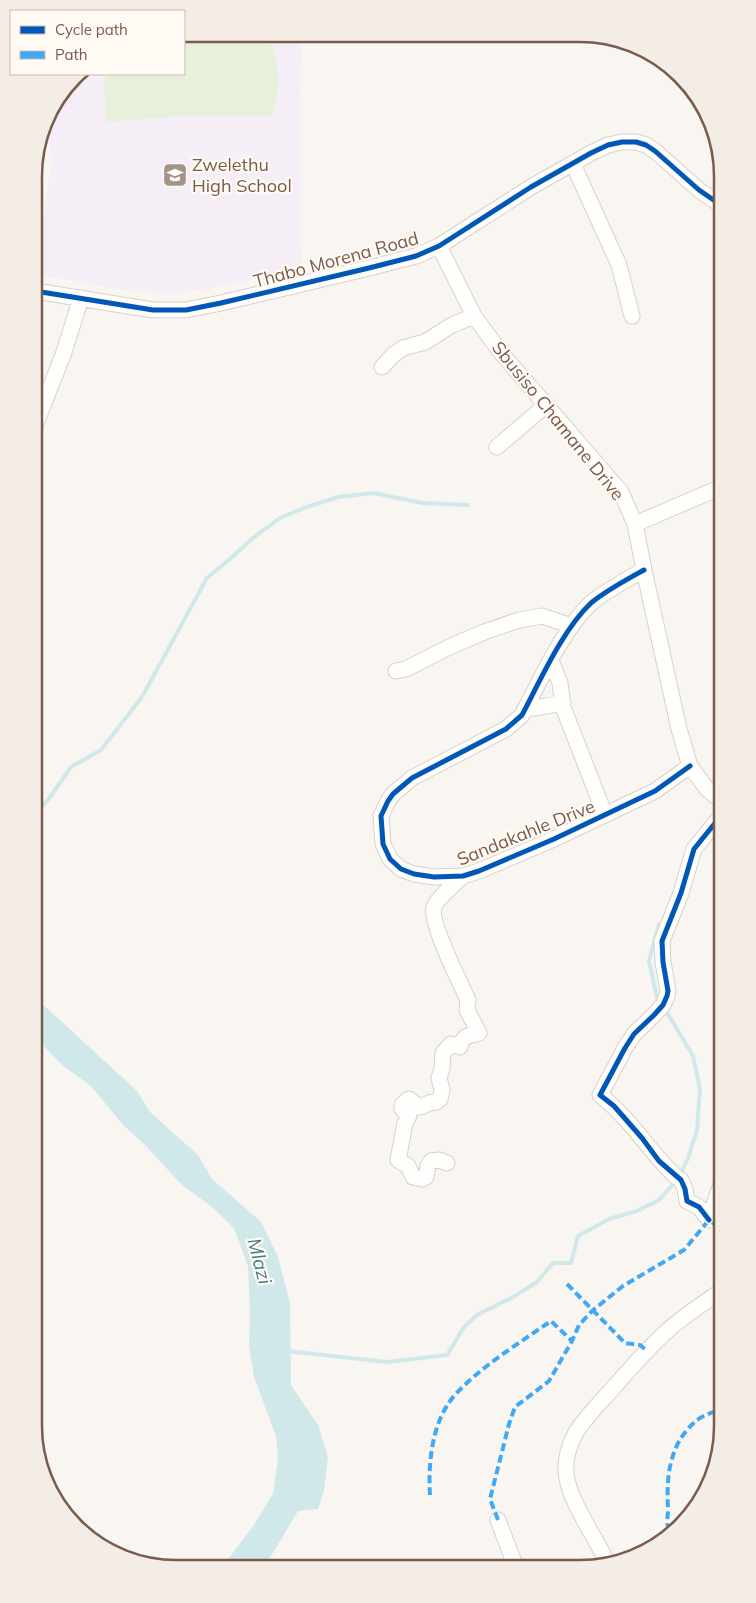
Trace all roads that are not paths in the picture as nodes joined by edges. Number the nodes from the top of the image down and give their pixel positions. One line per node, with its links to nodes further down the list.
1 (573, 164): 2 (street, Thabo Morena Road); 3 (street, Thabo Morena Road); 7 (street)
2 (714, 200)
3 (439, 246): 5 (street, Thabo Morena Road); 6 (street, Sbusiso Chamane Drive)
4 (43, 292): 5 (street, Thabo Morena Road)
5 (81, 298): 9 (street)
6 (474, 316): 8 (street); 10 (street, Sbusiso Chamane Drive)
7 (632, 316)
8 (382, 367)
9 (43, 406)
10 (546, 406): 11 (street); 13 (street, Sbusiso Chamane Drive)
11 (497, 447)
12 (714, 490): 13 (street)
13 (635, 524): 14 (street, Sbusiso Chamane Drive)
14 (644, 570): 15 (street, Sandakahle Drive); 20 (street, Sbusiso Chamane Drive)
15 (572, 626): 16 (street, Sandakahle Drive); 17 (street)
16 (552, 660): 18 (street); 19 (street, Sandakahle Drive)
17 (396, 671)
18 (563, 703): 19 (street); 22 (street)
19 (526, 707): 24 (street, Sandakahle Drive)
20 (690, 766): 21 (street, Sbusiso Chamane Drive); 22 (street, Sandakahle Drive)
21 (714, 795)
22 (605, 815): 24 (street, Sandakahle Drive)
23 (713, 825): 26 (street)
24 (463, 876): 25 (street)
25 (447, 1163)
26 (713, 1207)
27 (713, 1296): 29 (street)
28 (498, 1520): 30 (street)
29 (605, 1558)
30 (513, 1560)

